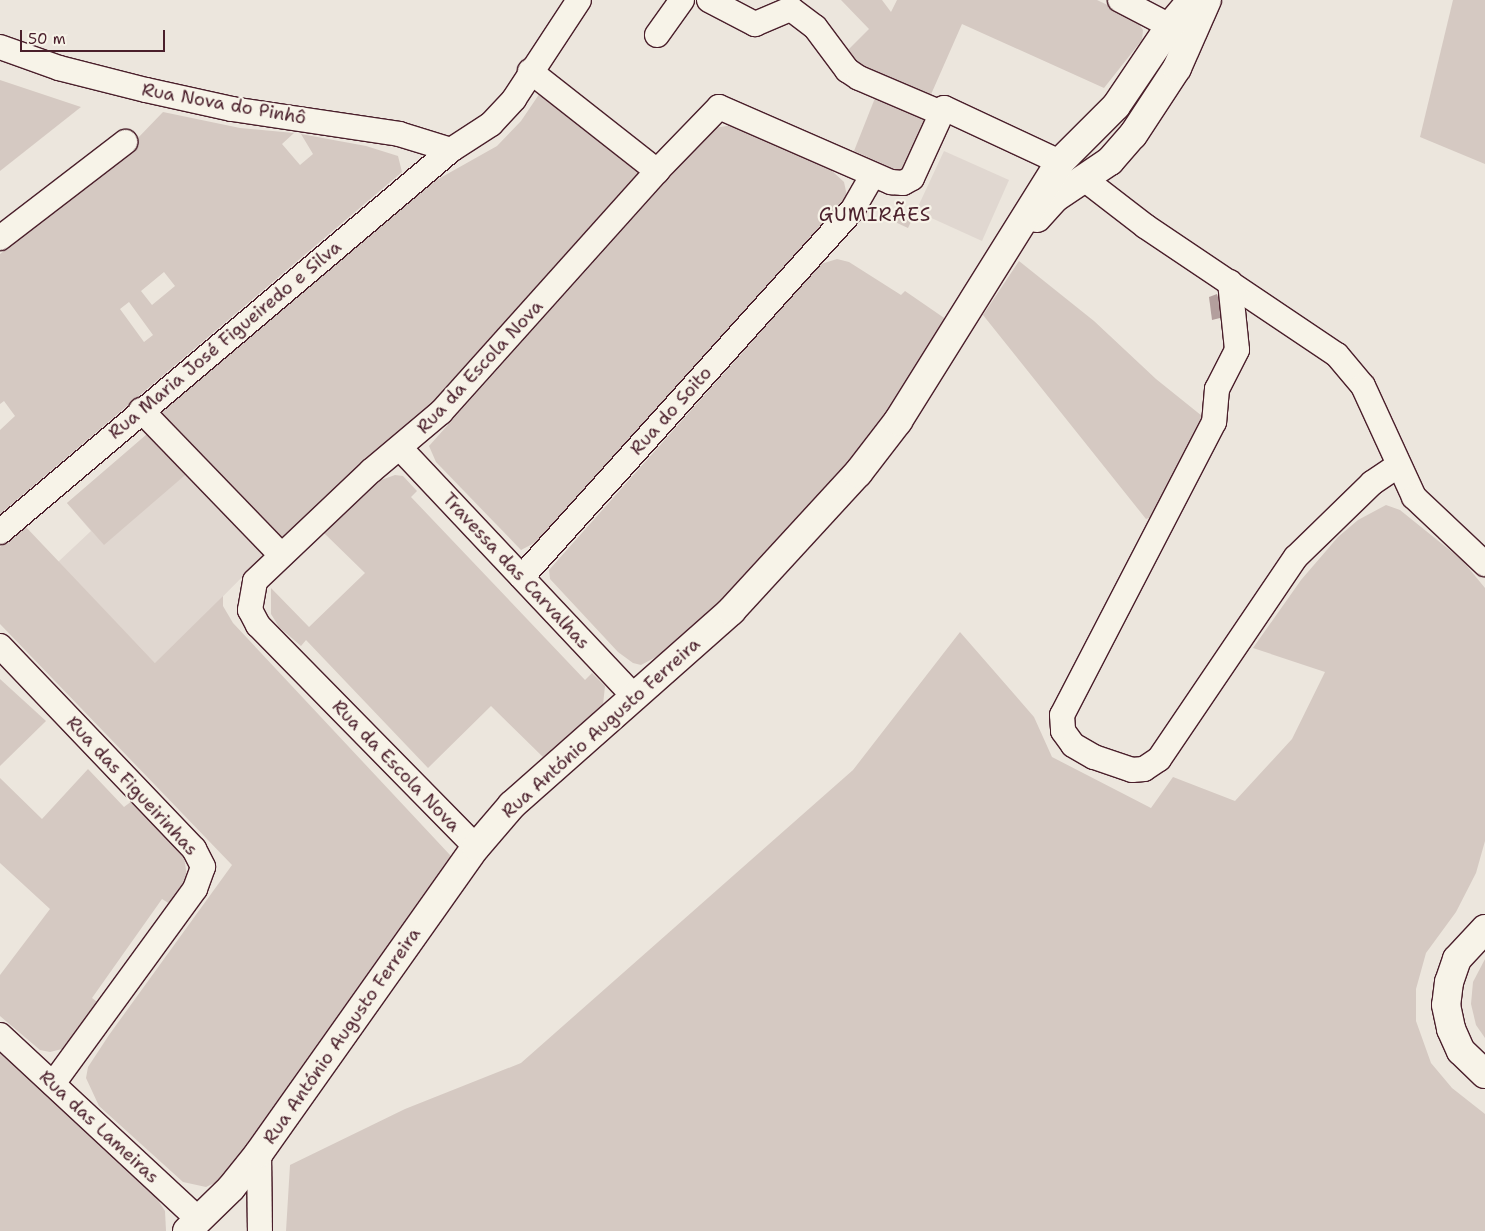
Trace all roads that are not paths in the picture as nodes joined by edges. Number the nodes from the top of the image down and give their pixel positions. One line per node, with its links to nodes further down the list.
1 (579, 0): 11 (street, Rua Maria José Figueiredo e Silva)
2 (682, 0): 9 (street)
3 (709, 0): 7 (street)
4 (1120, 0): 8 (street)
5 (1192, 0): 8 (street, Rua António Augusto Ferreira)
6 (1207, 0): 8 (street, Rua António Augusto Ferreira)
7 (788, 5): 12 (street)
8 (1180, 32): 15 (street, Rua António Augusto Ferreira); 18 (street, Rua António Augusto Ferreira)
9 (657, 34)
10 (0, 47): 14 (street, Rua Nova do Pinhô)
11 (530, 71): 14 (street, Rua Maria José Figueiredo e Silva); 16 (street)
12 (941, 113): 15 (street); 17 (street, Rua da Escola Nova)
13 (126, 142): 19 (street)
14 (451, 150): 22 (street, Rua Maria José Figueiredo e Silva)
15 (1064, 157): 18 (street); 20 (street, Rua António Augusto Ferreira)
16 (657, 171): 17 (street, Rua da Escola Nova); 23 (street, Rua da Escola Nova)
17 (872, 176): 28 (street, Rua do Soito)
18 (1083, 178): 20 (street, Rua António Augusto Ferreira); 21 (street)
19 (0, 238)
20 (986, 279): 30 (street, Rua António Augusto Ferreira)
21 (1230, 282): 24 (street); 24 (street)
22 (141, 410): 25 (street, Rua Maria José Figueiredo e Silva); 26 (street)
23 (400, 448): 26 (street, Rua da Escola Nova); 28 (street, Travessa das Carvalhas)
24 (1397, 466): 27 (street)
25 (0, 532)
26 (281, 555): 31 (street, Rua da Escola Nova)
27 (1485, 564)
28 (522, 577): 30 (street, Travessa das Carvalhas)
29 (0, 646): 35 (street, Rua das Figueirinhas)
30 (633, 695): 31 (street, Rua António Augusto Ferreira)
31 (476, 847): 36 (street, Rua António Augusto Ferreira)
32 (1485, 928): 34 (street)
33 (0, 1035): 35 (street, Rua das Lameiras)
34 (1485, 1074)
35 (53, 1084): 37 (street, Rua das Lameiras)
36 (259, 1153): 37 (street, Rua António Augusto Ferreira); 38 (street)
37 (193, 1226)
38 (260, 1231)

